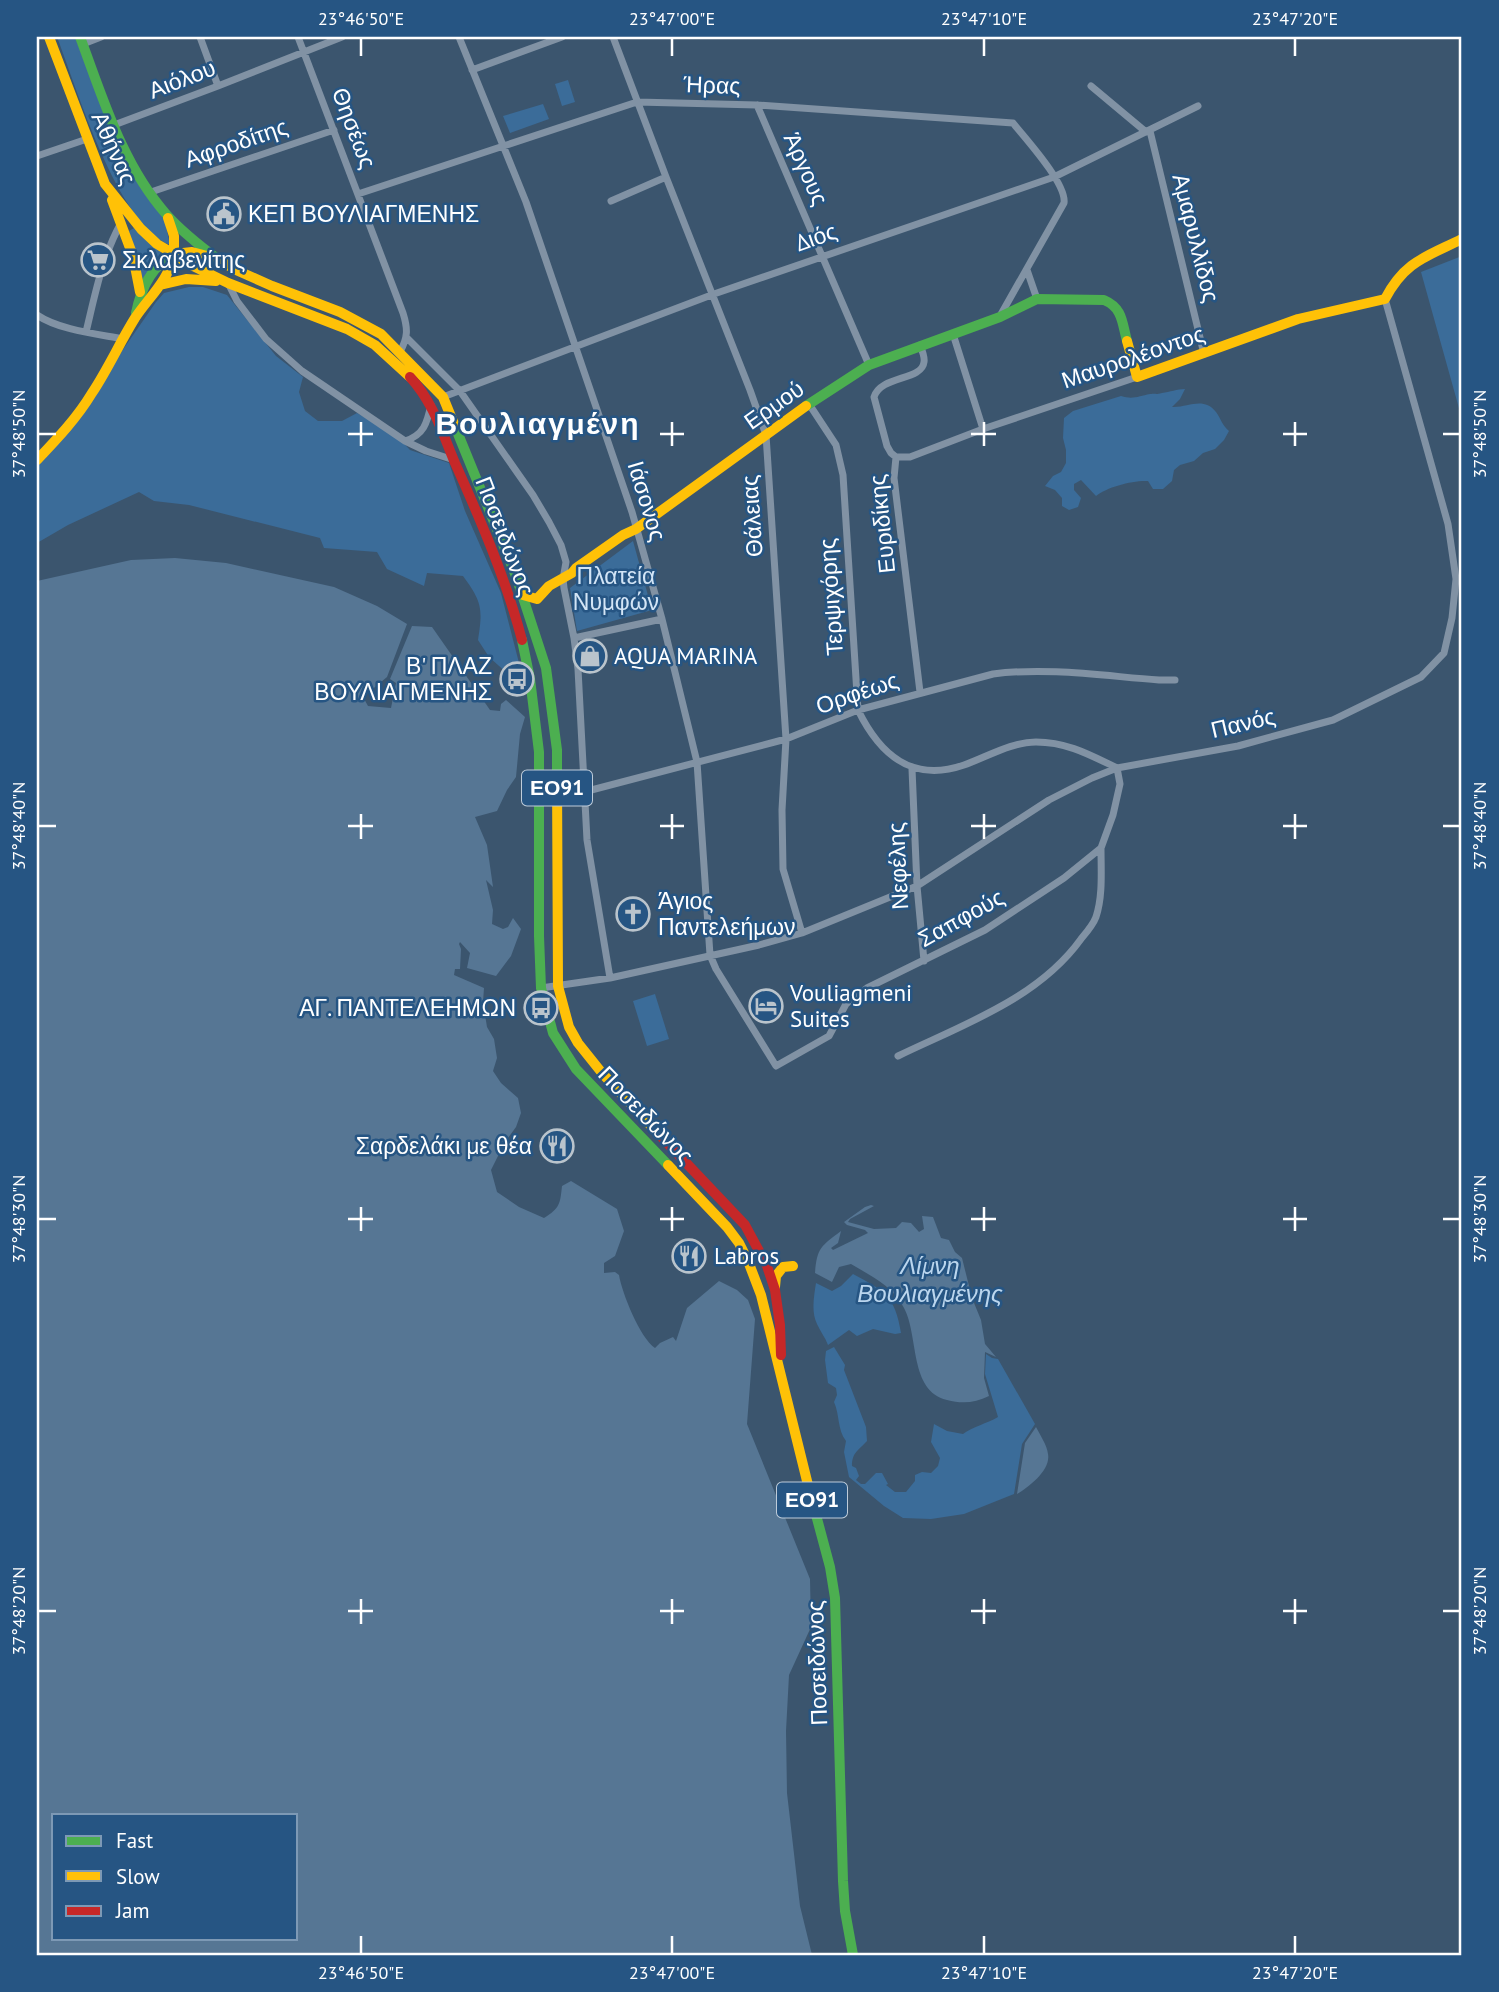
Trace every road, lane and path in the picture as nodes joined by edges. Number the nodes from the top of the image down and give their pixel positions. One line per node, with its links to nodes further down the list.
1 (48, 37): 20 (main road, Αθήνας / ΕΟ91)
2 (101, 37): 9 (street)
3 (200, 37): 12 (street)
4 (298, 37): 10 (street, Θησέως)
5 (342, 37): 10 (street, Αιόλου)
6 (459, 37): 11 (street, Ιάσονος)
7 (562, 37): 11 (street)
8 (613, 37): 14 (street, Θάλειας)
9 (81, 40): 17 (main road, Αθήνας / ΕΟ91)
10 (304, 52): 12 (street, Αιόλου); 18 (street, Θησέως)
11 (472, 70): 21 (street, Ιάσονος)
12 (218, 86): 17 (street, Αιόλου)
13 (1091, 86): 19 (street)
14 (637, 102): 15 (street, Ήρας); 21 (street, Ήρας); 23 (street, Θάλειας)
15 (757, 105): 24 (street, Ήρας); 34 (street, Άργους)
16 (1198, 106): 19 (street, Διός)
17 (114, 125): 26 (main road, Αθήνας / ΕΟ91)
18 (334, 130): 26 (street, Αφροδίτης); 27 (street, Θησέως)
19 (1148, 132): 24 (street, Διός); 53 (street, Αμαρυλλίδος)
20 (87, 139): 22 (street); 25 (main road, Αθήνας / ΕΟ91)
21 (503, 146): 27 (street, Ήρας); 51 (street, Ιάσονος)
22 (37, 156)
23 (666, 177): 28 (street); 40 (street, Θάλειας)
24 (1054, 177): 34 (street, Διός); 36 (street)
25 (105, 184): 30 (main road); 33 (main road, Αθήνας / ΕΟ91)
26 (151, 192): 29 (main road, Αθήνας / ΕΟ91)
27 (358, 194): 48 (street, Θησέως)
28 (611, 201)
29 (164, 212): 32 (main road, Αθήνας / ΕΟ91); 33 (main road)
30 (121, 223): 39 (main road); 46 (street)
31 (1462, 239): 42 (main road)
32 (203, 248): 35 (main road, Ποσειδώνος / ΕΟ91)
33 (174, 254): 35 (main road); 37 (main road, Ποσειδώνος / ΕΟ91); 38 (main road); 39 (main road)
34 (822, 255): 40 (street, Διός); 54 (street, Άργους)
35 (219, 260): 52 (main road, Ποσειδώνος / ΕΟ91)
36 (1027, 270): 41 (street); 45 (street)
37 (228, 283): 38 (main road); 59 (main road, Ποσειδώνος / ΕΟ91); 62 (street)
38 (160, 285): 44 (main road)
39 (140, 292): 44 (main road)
40 (714, 294): 51 (street, Διός); 61 (street, Θάλειας)
41 (1037, 299): 45 (main road, Ερμού); 55 (main road)
42 (1385, 299): 53 (main road, Μαυρολέοντος); 77 (street, Πανός)
43 (37, 315): 46 (street)
44 (135, 317): 49 (main road)
45 (1000, 317): 47 (main road, Ερμού)
46 (86, 332): 49 (street)
47 (953, 334): 50 (main road, Ερμού); 60 (street)
48 (407, 338): 52 (street); 56 (street)
49 (124, 339): 64 (main road)
50 (920, 345): 54 (main road, Ερμού); 63 (street, Ευριδίκης)
51 (576, 348): 56 (street, Διός); 66 (street, Ιάσονος)
52 (400, 352): 57 (main road, Ποσειδώνος / ΕΟ91)
53 (1204, 354): 55 (main road, Μαυρολέοντος)
54 (869, 365): 58 (main road, Ερμού)
55 (1137, 377): 60 (street, Μαυρολέοντος)
56 (460, 391): 57 (street, Διός); 67 (street)
57 (443, 397): 68 (main road, Ποσειδώνος / ΕΟ91)
58 (809, 404): 61 (main road, Ερμού); 74 (street, Τερψιχόρης)
59 (431, 405): 62 (street); 65 (main road, Ποσειδώνος / ΕΟ91)
60 (983, 429): 63 (street, Μαυρολέοντος)
61 (766, 435): 66 (main road, Ερμού); 75 (street, Θάλειας)
62 (405, 441): 65 (street)
63 (896, 457): 73 (street, Ευριδίκης)
64 (37, 460)
65 (454, 460): 69 (main road, Ποσειδώνος / ΕΟ91)
66 (634, 530): 67 (main road, Ερμού); 70 (street, Ιάσονος)
67 (568, 576): 68 (main road, Ερμού); 71 (street)
68 (523, 595): 69 (main road, Ερμού); 80 (main road, Ποσειδώνος / ΕΟ91)
69 (510, 599): 88 (main road, Ποσειδώνος / ΕΟ91)
70 (662, 619): 71 (street); 76 (street, Ιάσονος)
71 (574, 638): 79 (street)
72 (1175, 680): 73 (street, Ορφέως)
73 (920, 692): 74 (street, Ορφέως)
74 (858, 710): 75 (street, Ορφέως); 78 (street, Τερψιχόρης)
75 (786, 739): 76 (street, Ορφέως); 83 (street, Θάλειας)
76 (696, 762): 79 (street, Ορφέως); 84 (street, Ιάσονος)
77 (1117, 768): 78 (street); 81 (street); 82 (street, Πανός)
78 (912, 769): 82 (street, Νεφέλης)
79 (583, 792): 80 (street, Ορφέως); 86 (street)
80 (557, 799): 87 (main road, Ποσειδώνος / ΕΟ91)
81 (1101, 848): 85 (street, Σαπφούς); 89 (street)
82 (917, 886): 83 (street, Πανός); 85 (street, Νεφέλης)
83 (802, 933): 84 (street, Πανός)
84 (710, 956): 85 (street, Σαπφούς); 86 (street)
85 (924, 961)
86 (610, 978): 87 (street)
87 (558, 986): 88 (street); 90 (main road, Ποσειδώνος / ΕΟ91)
88 (541, 988): 91 (main road, Ποσειδώνος / ΕΟ91)
89 (898, 1056)
90 (760, 1251): 91 (main road); 93 (main road, Ποσειδώνος / ΕΟ91)
91 (746, 1255): 94 (main road, Ποσειδώνος / ΕΟ91)
92 (793, 1266): 93 (main road)
93 (775, 1290): 94 (main road, Ποσειδώνος / ΕΟ91)
94 (782, 1375): 95 (main road, Ποσειδώνος / ΕΟ91)
95 (853, 1955)

